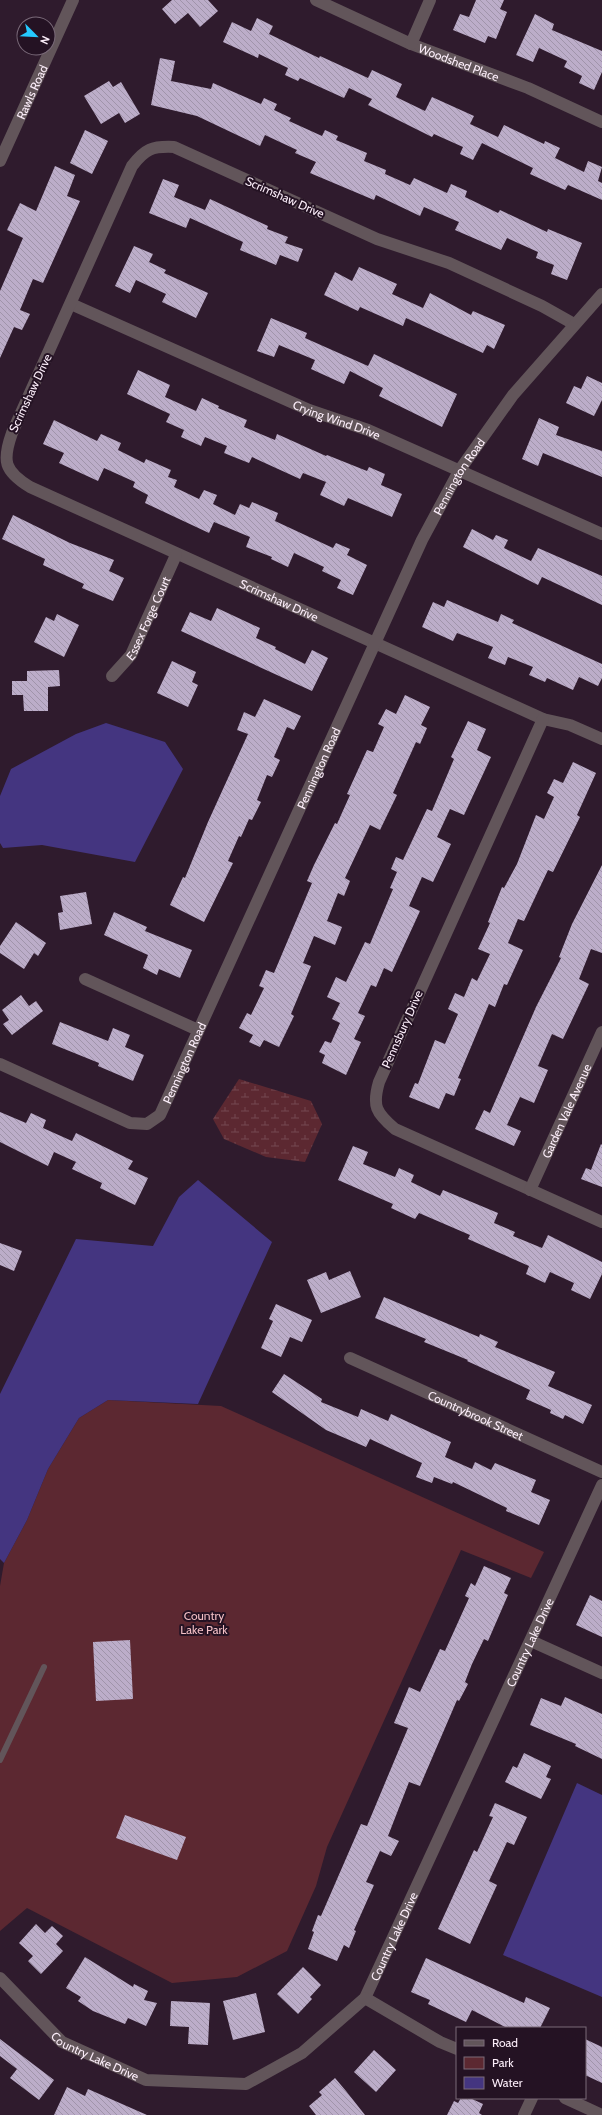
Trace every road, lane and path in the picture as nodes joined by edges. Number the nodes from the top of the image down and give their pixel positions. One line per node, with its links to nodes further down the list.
1 (73, 0): 6 (street, Rawls Road)
2 (316, 0): 4 (street, Woodshed Place)
3 (430, 0): 4 (street)
4 (411, 44): 5 (street, Woodshed Place)
5 (602, 122)
6 (0, 161)
7 (602, 294): 9 (street, Pennington Road)
8 (71, 304): 9 (street, Scrimshaw Drive); 10 (street, Crying Wind Drive); 12 (street, Scrimshaw Drive)
9 (574, 324): 10 (street, Pennington Road)
10 (459, 471): 11 (street, Crying Wind Drive); 13 (street, Pennington Road)
11 (602, 534)
12 (176, 555): 13 (street, Scrimshaw Drive); 14 (street, Essex Forge Court)
13 (374, 643): 15 (street, Scrimshaw Drive); 18 (street, Pennington Road)
14 (112, 676)
15 (543, 719): 16 (street, Scrimshaw Drive); 21 (street, Pennsbury Drive)
16 (602, 739)
17 (85, 979): 18 (street)
18 (198, 1030): 20 (street, Pennington Road)
19 (602, 1032): 21 (street, Garden Vale Avenue)
20 (0, 1064)
21 (530, 1190): 22 (street, Pennsbury Drive)
22 (602, 1222)
23 (350, 1358): 24 (street, Countrybrook Street)
24 (602, 1472)
25 (602, 1485): 26 (street, Country Lake Drive)
26 (531, 1641): 28 (street); 31 (street, Country Lake Drive)
27 (44, 1667): 29 (lane)
28 (602, 1673)
29 (0, 1760)
30 (0, 1978): 31 (street, Country Lake Drive)
31 (365, 1998): 32 (street)
32 (456, 2049)
33 (532, 2099): 35 (street)
34 (567, 2099): 36 (street)
35 (524, 2115)
36 (602, 2115)

